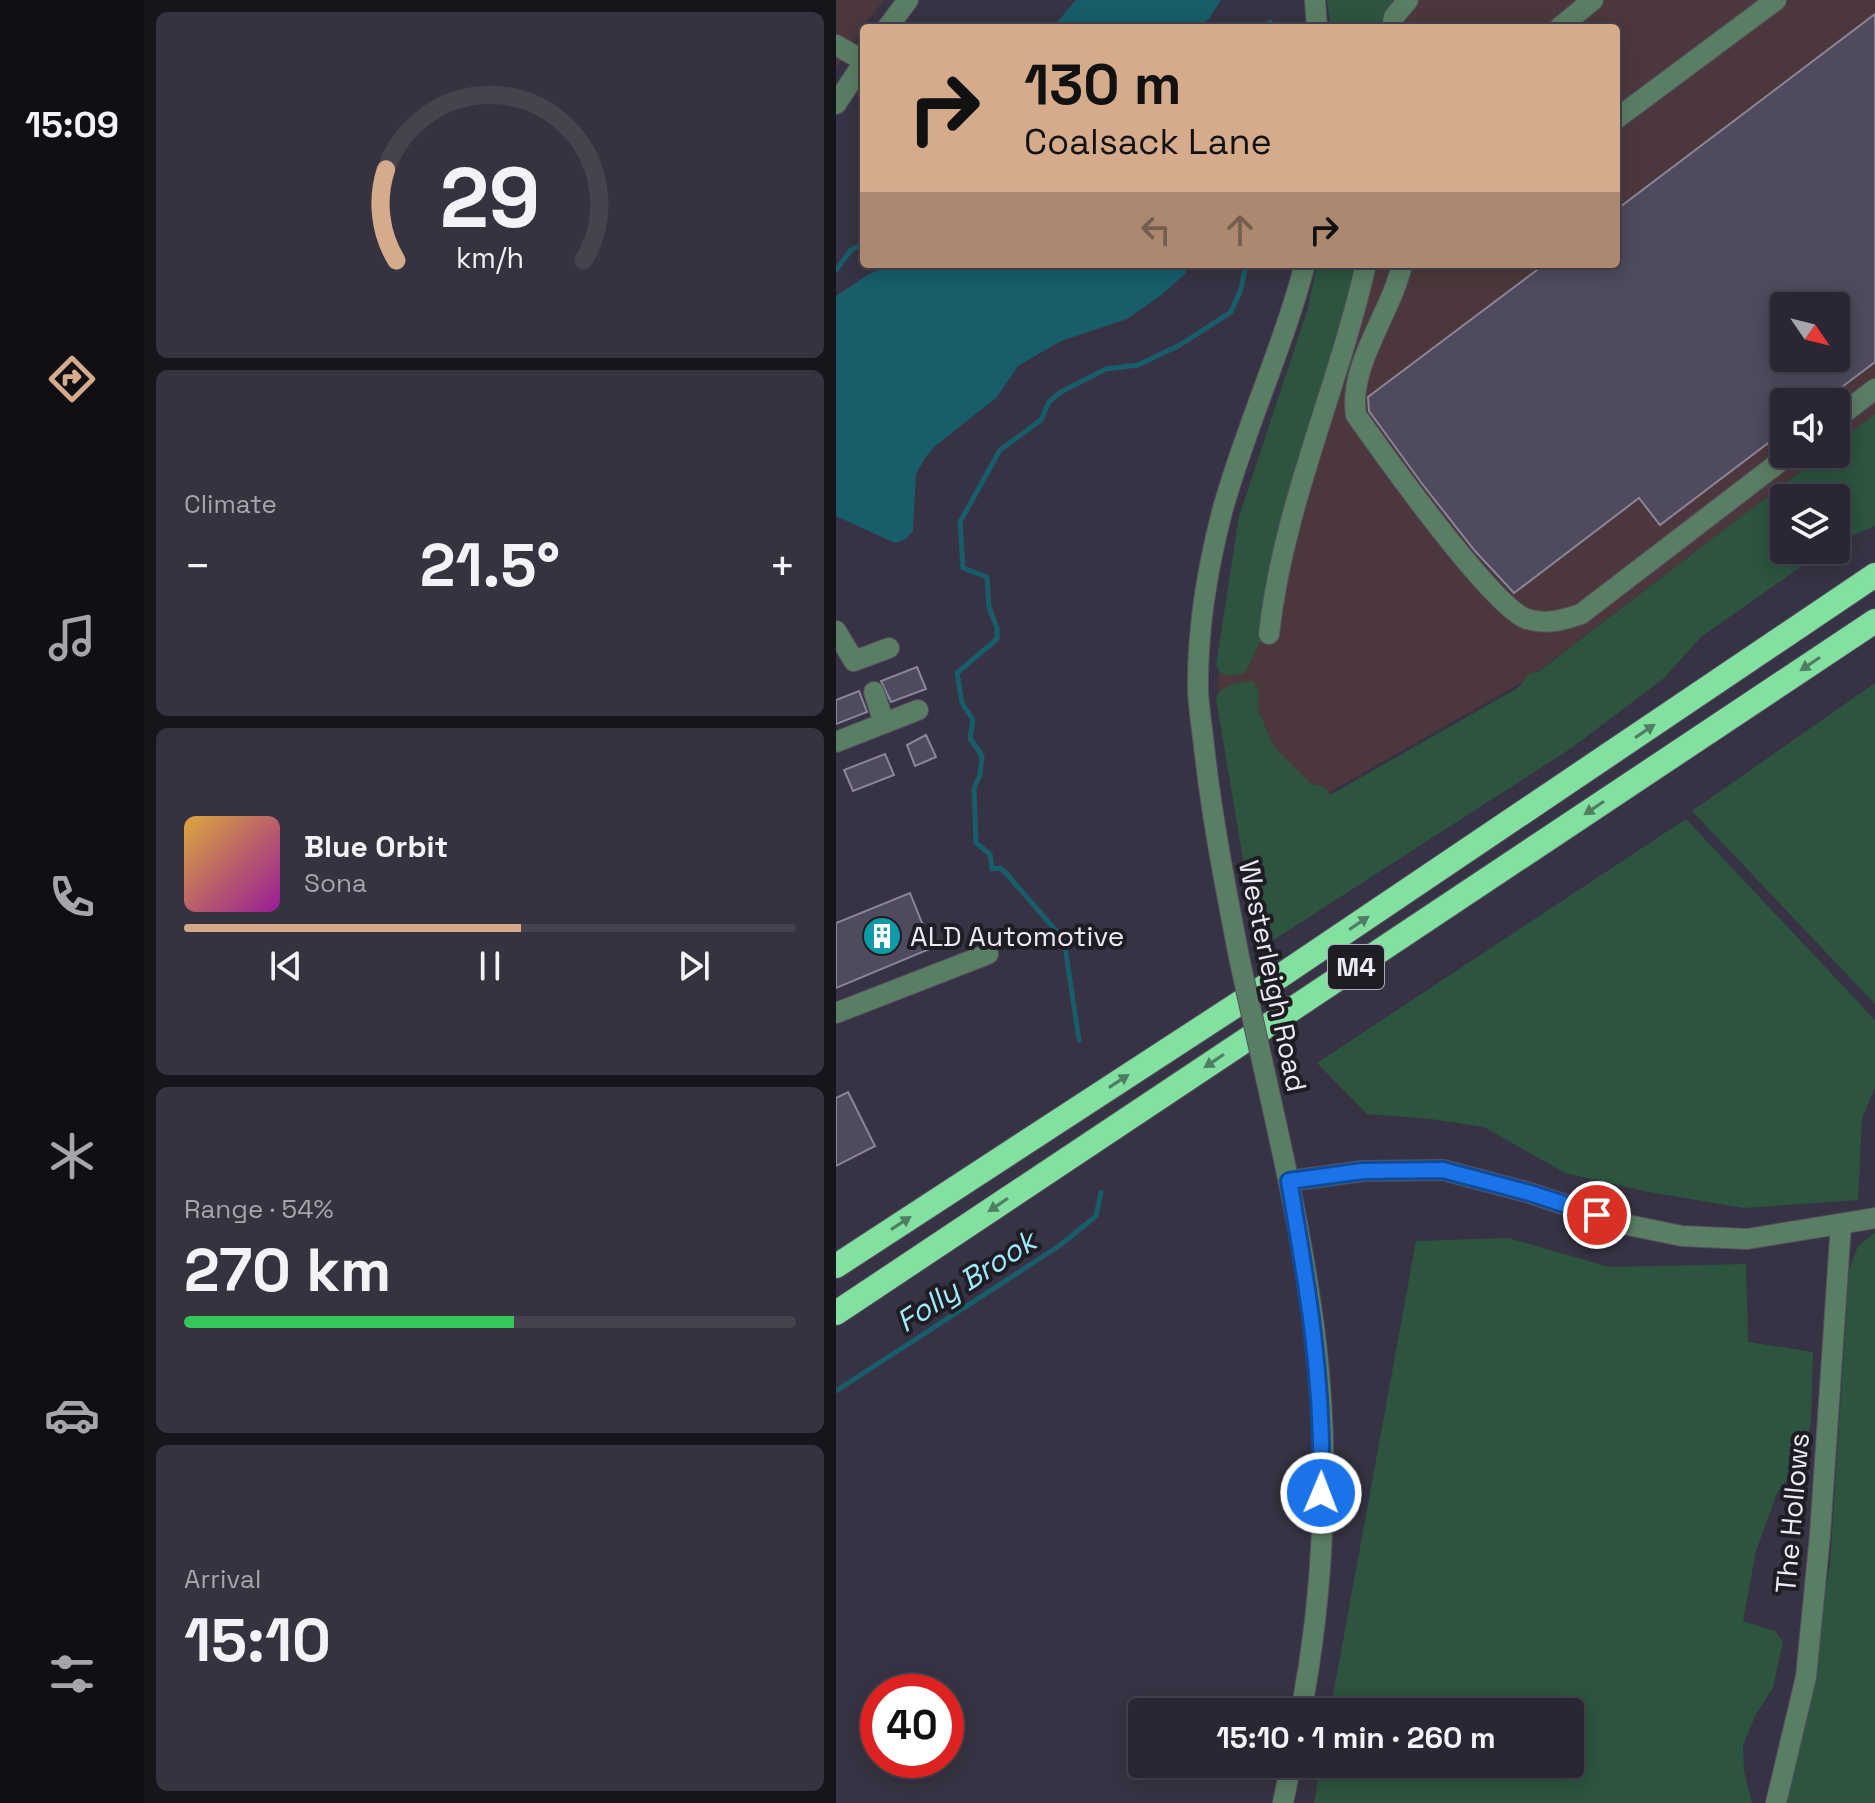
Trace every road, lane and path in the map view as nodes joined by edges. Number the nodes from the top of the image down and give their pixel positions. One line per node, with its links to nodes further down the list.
1 (908, 0): 6 (street)
2 (1315, 0): 7 (street)
3 (1408, 0): 8 (street)
4 (1593, 0): 9 (street)
5 (1776, 0): 14 (street)
6 (890, 24)
7 (1317, 24)
8 (1393, 24)
9 (1564, 24)
10 (836, 45): 11 (street)
11 (860, 60)
12 (860, 68): 13 (street)
13 (836, 104)
14 (1620, 116)
15 (1304, 268): 32 (street, Westerleigh Road, bridge)
16 (1365, 268): 24 (street)
17 (1401, 272): 20 (street)
18 (1875, 389): 19 (street)
19 (1850, 408)
20 (1772, 468)
21 (1875, 575): 35 (highway, M4, one-way to 21)
22 (1875, 621): 36 (highway, M4, one-way to 36)
23 (836, 631): 25 (street)
24 (1269, 634)
25 (889, 648)
26 (874, 692): 28 (street)
27 (918, 710): 28 (street)
28 (884, 723): 29 (street)
29 (836, 742)
30 (988, 954): 31 (street)
31 (836, 1013)
32 (1289, 1181): 34 (street); 37 (street, Westerleigh Road)
33 (1875, 1218): 34 (street)
34 (1841, 1224): 40 (street, The Hollows)
35 (836, 1266)
36 (836, 1313)
37 (1303, 1698)
38 (1288, 1778): 39 (street)
39 (1283, 1803)
40 (1776, 1803)

